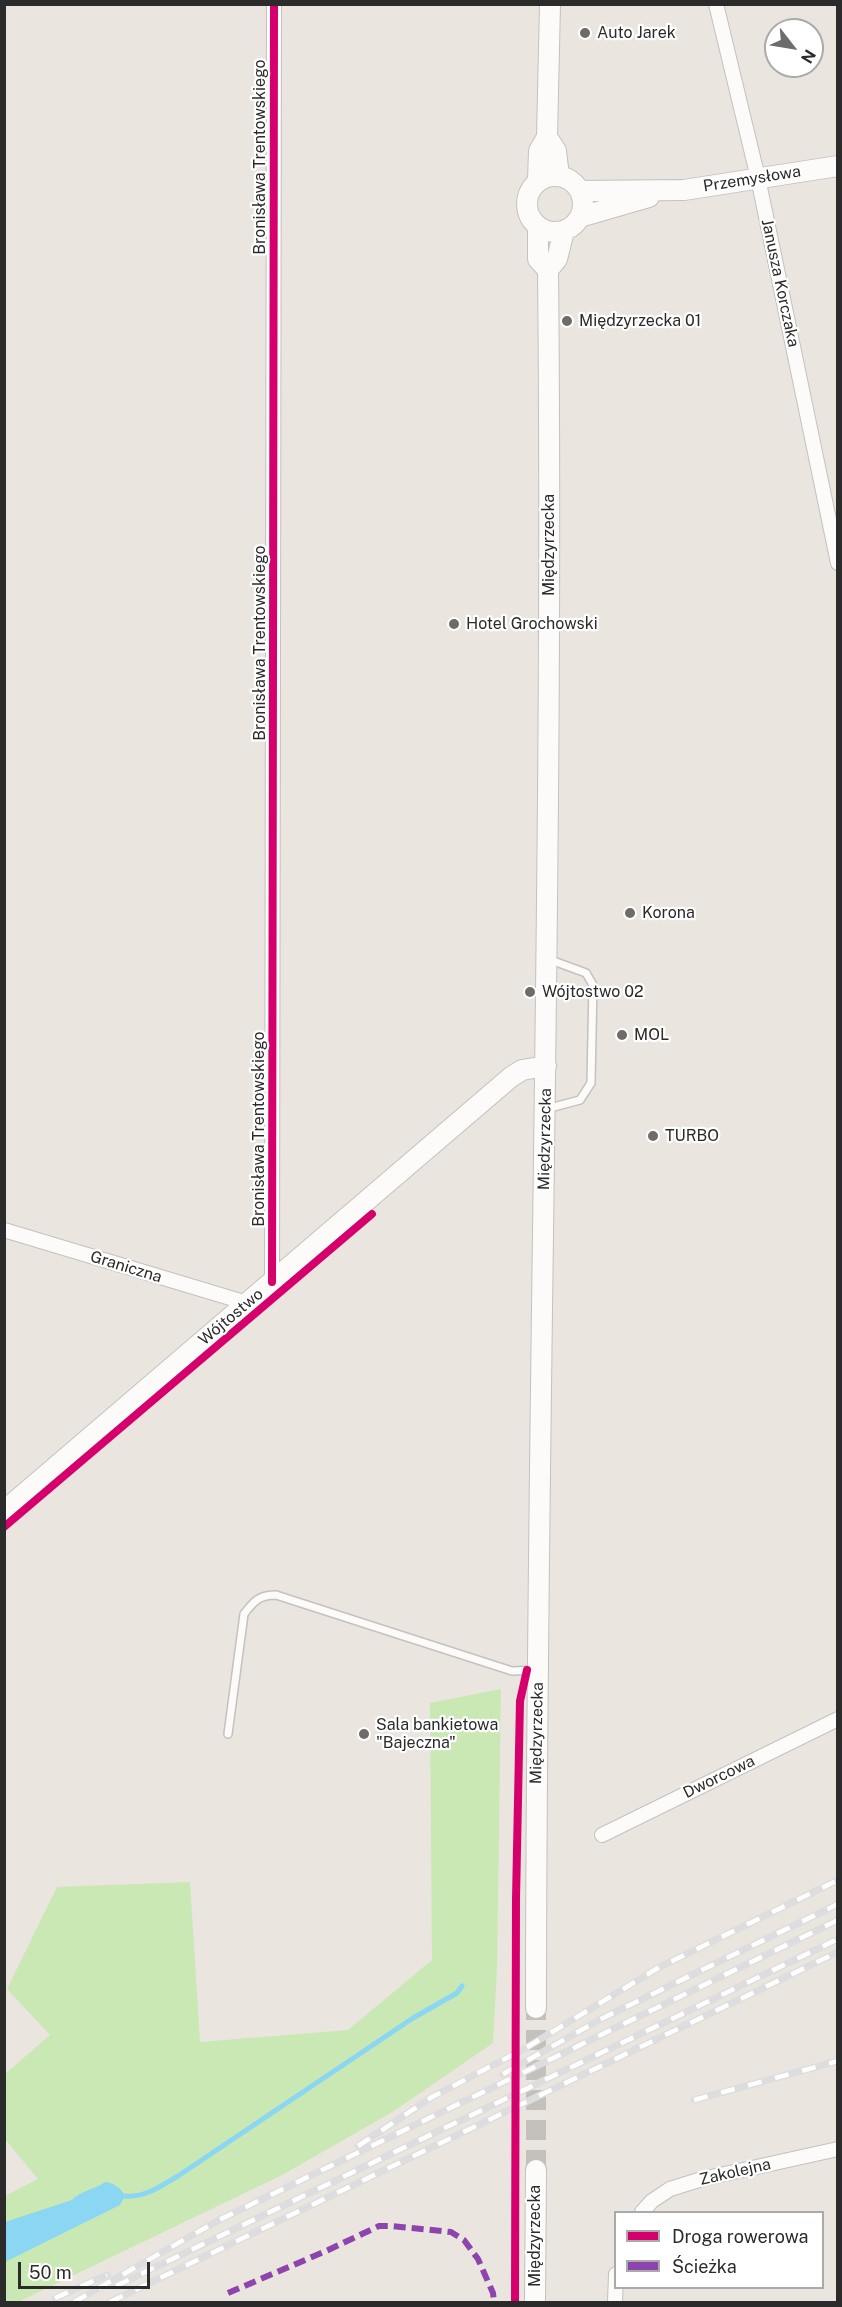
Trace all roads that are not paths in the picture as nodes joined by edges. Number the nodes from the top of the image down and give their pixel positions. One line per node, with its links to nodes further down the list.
1 (274, 4): 20 (street, Bronisława Trentowskiego)
2 (549, 4): 4 (main road)
3 (716, 4): 7 (street, Janusza Korczaka)
4 (547, 137): 6 (main road); 8 (main road)
5 (837, 166): 7 (main road, Przemysłowa)
6 (560, 176): 8 (main road); 9 (main road)
7 (758, 177): 10 (main road, Przemysłowa); 15 (street, Janusza Korczaka)
8 (538, 181): 12 (main road)
9 (580, 191): 10 (main road, Przemysłowa); 11 (main road)
10 (666, 191): 11 (main road, Przemysłowa)
11 (580, 217): 13 (main road)
12 (538, 227): 13 (main road); 14 (main road, Międzyrzecka)
13 (564, 231): 14 (main road, Międzyrzecka)
14 (549, 270): 16 (main road, Międzyrzecka)
15 (837, 563)
16 (547, 958): 17 (main road, Międzyrzecka); 18 (lane)
17 (546, 1066): 18 (main road, Międzyrzecka); 20 (main road, Wójtostwo)
18 (546, 1109): 23 (main road, Międzyrzecka)
19 (4, 1230): 21 (street, Graniczna)
20 (273, 1282): 21 (main road, Wójtostwo)
21 (247, 1303): 22 (main road, Wójtostwo)
22 (4, 1511)
23 (538, 1670): 25 (lane); 27 (main road, Międzyrzecka)
24 (837, 1719): 26 (street, Dworcowa)
25 (228, 1734)
26 (602, 1835)
27 (536, 2008)
28 (837, 2148): 30 (street, Zakolejna)
29 (536, 2170): 31 (main road, Międzyrzecka)
30 (643, 2211)
31 (535, 2302)

